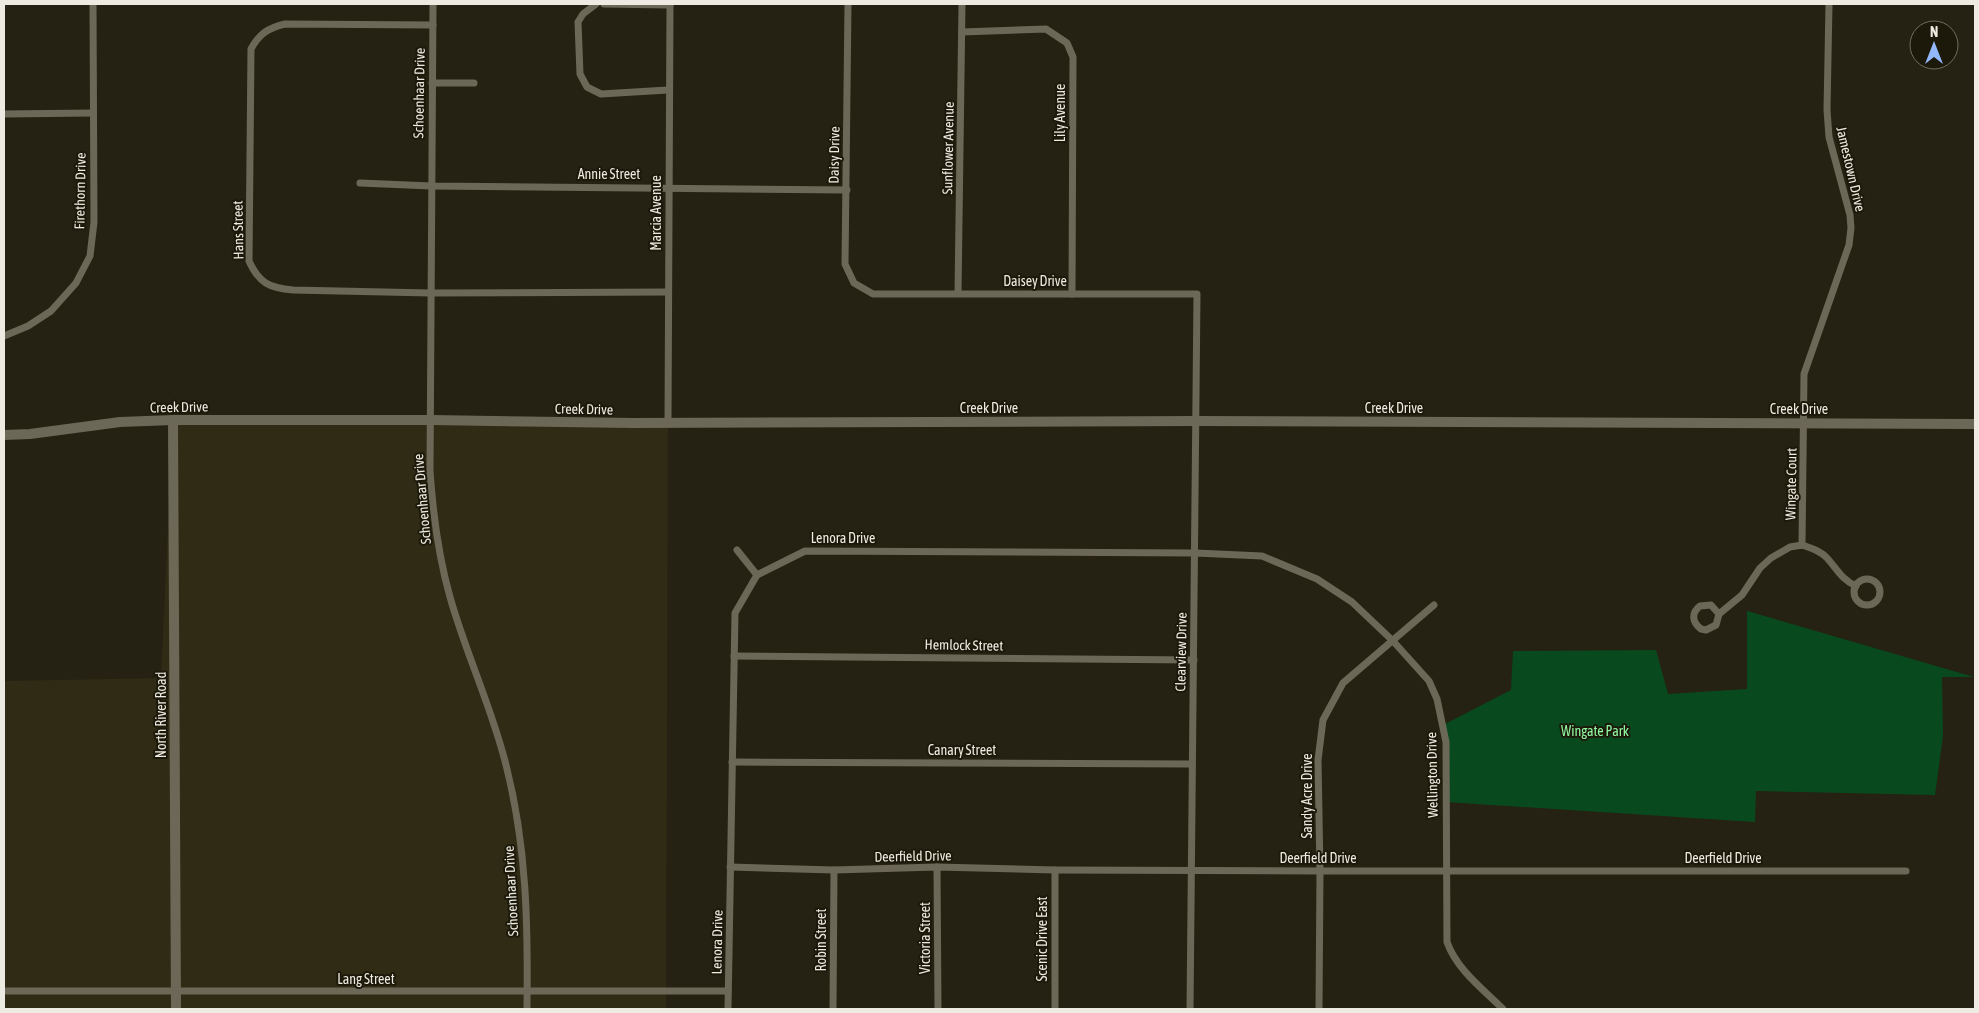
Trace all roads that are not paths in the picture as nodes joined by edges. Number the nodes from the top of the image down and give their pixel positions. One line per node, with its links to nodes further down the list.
1 (93, 4): 14 (street, Firethorn Drive)
2 (433, 4): 9 (street, Schoenhaar Drive)
3 (596, 4): 13 (street)
4 (604, 4): 5 (street)
5 (670, 4): 13 (street, Marcia Avenue)
6 (848, 4): 19 (street, Daisy Drive)
7 (962, 4): 10 (street, Sunflower Avenue)
8 (1829, 4): 31 (street, Jamestown Drive)
9 (433, 25): 11 (street, Schoenhaar Drive); 21 (street, Hans Street)
10 (962, 32): 22 (street, Sunflower Avenue); 24 (street, Lily Avenue)
11 (432, 83): 12 (street); 17 (street, Schoenhaar Drive)
12 (474, 83)
13 (668, 90): 18 (street, Marcia Avenue)
14 (93, 113): 15 (street); 26 (street, Firethorn Drive)
15 (4, 114)
16 (360, 183): 17 (street, Annie Street)
17 (431, 186): 18 (street, Annie Street); 21 (street, Schoenhaar Drive)
18 (668, 187): 19 (street, Annie Street); 20 (street, Marcia Avenue)
19 (847, 190): 23 (street, Daisy Drive)
20 (668, 292): 21 (street, Hans Street); 29 (street, Marcia Avenue)
21 (430, 293): 28 (street, Schoenhaar Drive)
22 (958, 293): 23 (street, Daisey Drive); 24 (street, Daisey Drive)
23 (873, 294)
24 (1072, 294): 25 (street, Daisey Drive)
25 (1197, 294): 30 (street, Clearview Drive)
26 (4, 336)
27 (173, 420): 28 (street, Creek Drive); 33 (street, Creek Drive); 57 (street, North River Road)
28 (431, 420): 29 (street, Creek Drive); 55 (street, Schoenhaar Drive)
29 (668, 422): 30 (street, Creek Drive)
30 (1196, 422): 31 (street, Creek Drive); 36 (street, Clearview Drive)
31 (1804, 423): 32 (street, Creek Drive); 34 (street, Wingate Court)
32 (1975, 424)
33 (4, 435)
34 (1802, 545): 38 (street); 40 (street)
35 (737, 550): 37 (street)
36 (1195, 552): 37 (street, Lenora Drive); 41 (street, Wellington Drive); 43 (street, Clearview Drive)
37 (757, 575): 42 (street, Lenora Drive)
38 (1856, 586)
39 (1434, 605): 41 (street, Sandy Acre Drive)
40 (1718, 614)
41 (1393, 641): 51 (street, Wellington Drive); 52 (street, Sandy Acre Drive)
42 (734, 656): 43 (street, Hemlock Street); 44 (street, Lenora Drive)
43 (1194, 660): 45 (street, Clearview Drive)
44 (732, 762): 45 (street, Canary Street); 47 (street, Lenora Drive)
45 (1192, 764): 50 (street, Clearview Drive)
46 (937, 867): 48 (street, Deerfield Drive); 49 (street, Deerfield Drive); 62 (street, Victoria Street)
47 (730, 868): 48 (street, Deerfield Drive); 56 (street, Lenora Drive)
48 (834, 870): 61 (street, Robin Street)
49 (1055, 870): 50 (street, Deerfield Drive); 63 (street, Scenic Drive East)
50 (1192, 870): 52 (street, Deerfield Drive); 64 (street, Clearview Drive)
51 (1446, 870): 52 (street, Deerfield Drive); 53 (street, Deerfield Drive); 66 (street, Wellington Drive)
52 (1320, 871): 65 (street, Sandy Acre Drive)
53 (1906, 871)
54 (4, 991): 57 (street, Lang Street)
55 (527, 991): 56 (street, Lang Street); 57 (street, Lang Street); 59 (street, Schoenhaar Drive)
56 (728, 991): 60 (street, Lenora Drive)
57 (176, 992): 58 (street, North River Road)
58 (176, 1009)
59 (527, 1009)
60 (728, 1009)
61 (834, 1009)
62 (938, 1009)
63 (1055, 1009)
64 (1190, 1009)
65 (1319, 1009)
66 (1503, 1009)

